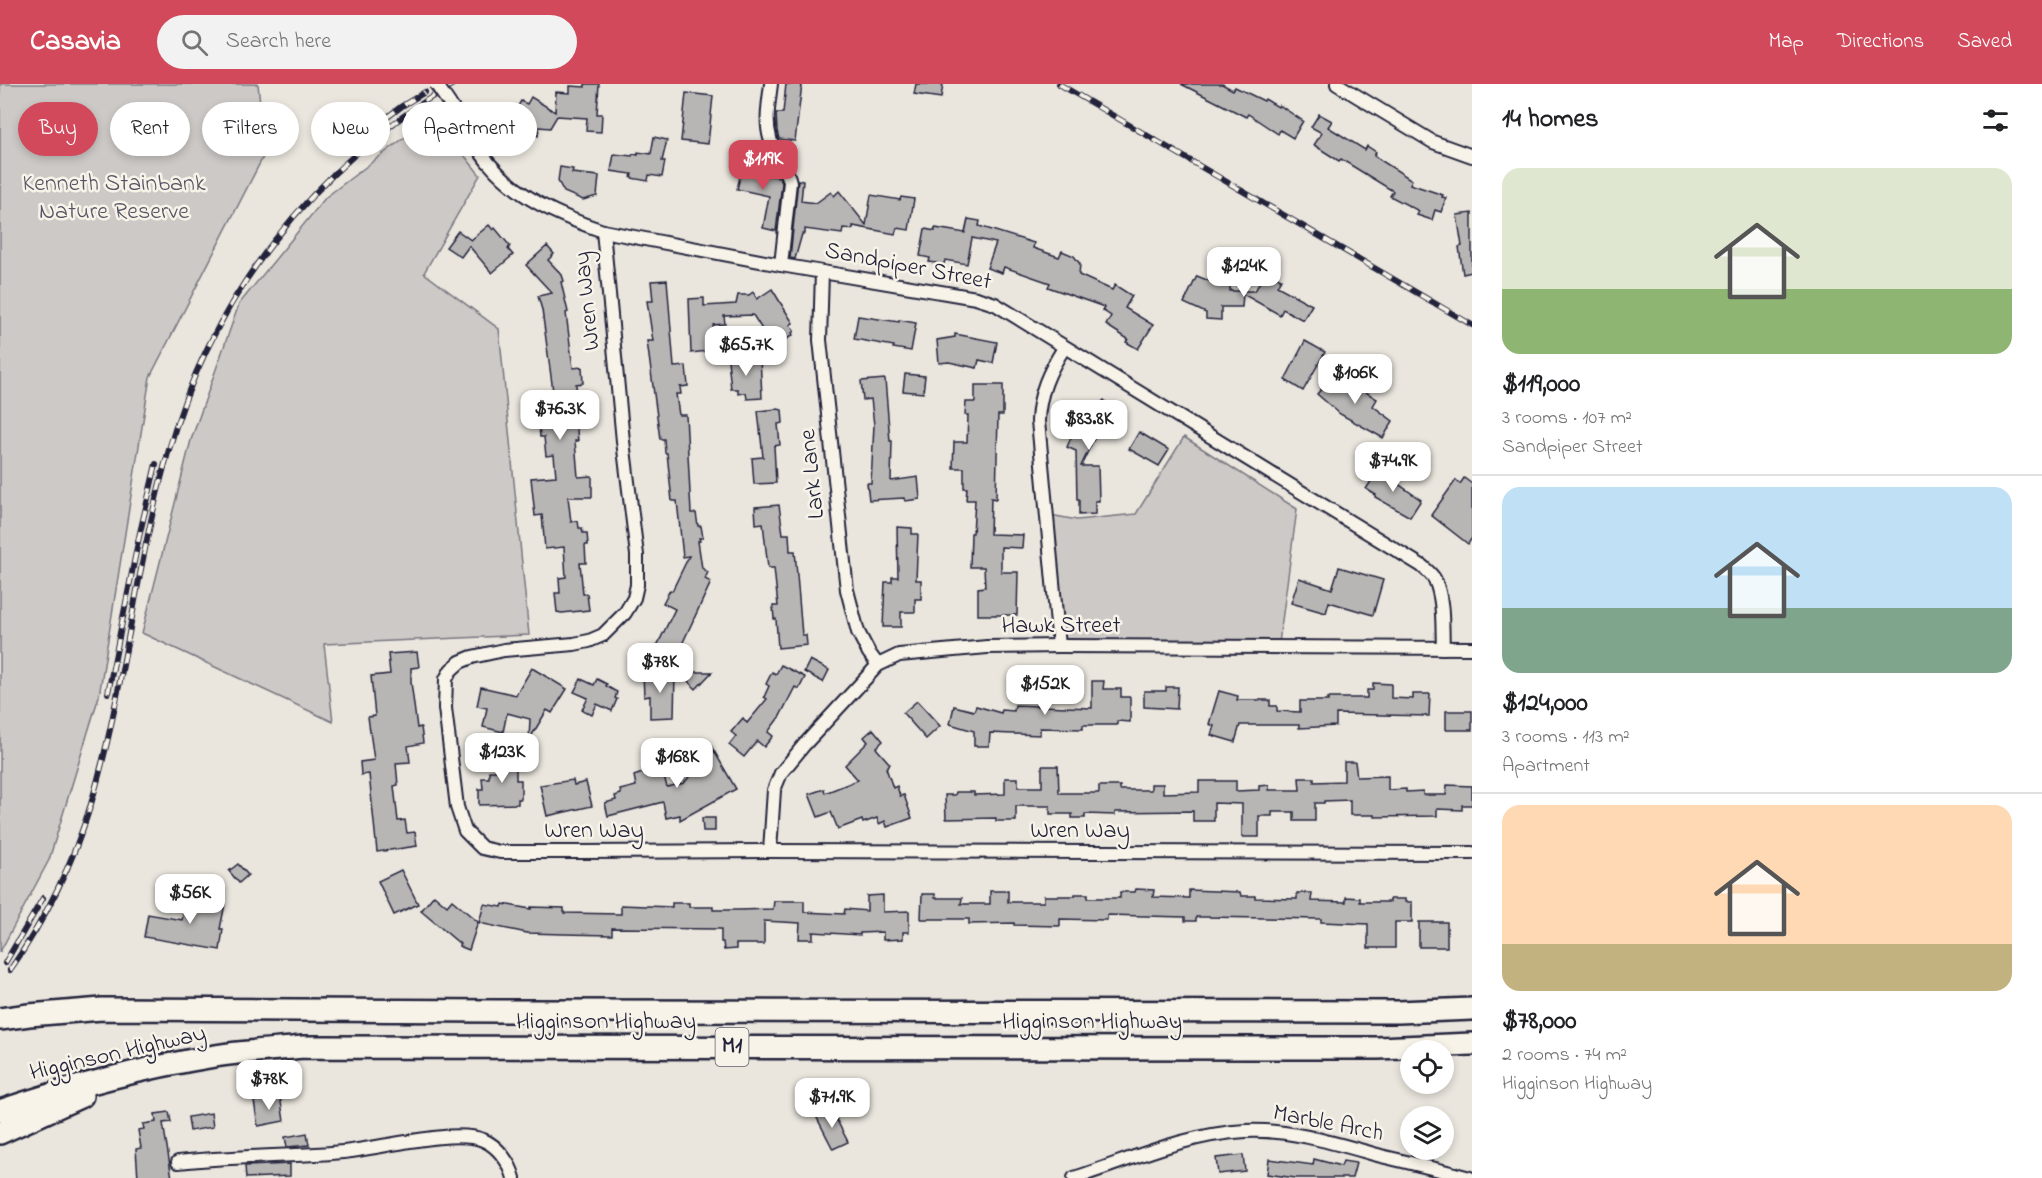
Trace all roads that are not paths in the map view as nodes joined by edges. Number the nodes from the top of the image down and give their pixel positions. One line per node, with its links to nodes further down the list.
1 (436, 84): 5 (street, Sandpiper Street, bridge)
2 (771, 84): 6 (street)
3 (1337, 84): 4 (street)
4 (1472, 156)
5 (603, 231): 6 (street, Sandpiper Street); 13 (street, Wren Way)
6 (781, 265): 7 (street, Sandpiper Street)
7 (822, 272): 8 (street, Sandpiper Street); 12 (street, Lark Lane)
8 (1064, 348): 9 (street); 10 (street, Sandpiper Street)
9 (1059, 645): 10 (street, Hawk Street); 12 (street, Hawk Street)
10 (1443, 648): 11 (street, Hawk Street)
11 (1472, 648)
12 (878, 665): 13 (street, Hawk Street)
13 (770, 851): 14 (street, Wren Way)
14 (1472, 853)
15 (1472, 1009): 16 (highway, Higginson Highway / M1)
16 (0, 1019)
17 (1472, 1044): 18 (highway, Higginson Highway / M1)
18 (138, 1071): 19 (highway, Higginson Highway / M1); 20 (highway)
19 (0, 1111)
20 (0, 1133)
21 (178, 1162): 22 (street)
22 (514, 1178)
23 (1074, 1178): 24 (street, Marble Arch)
24 (1470, 1178)

